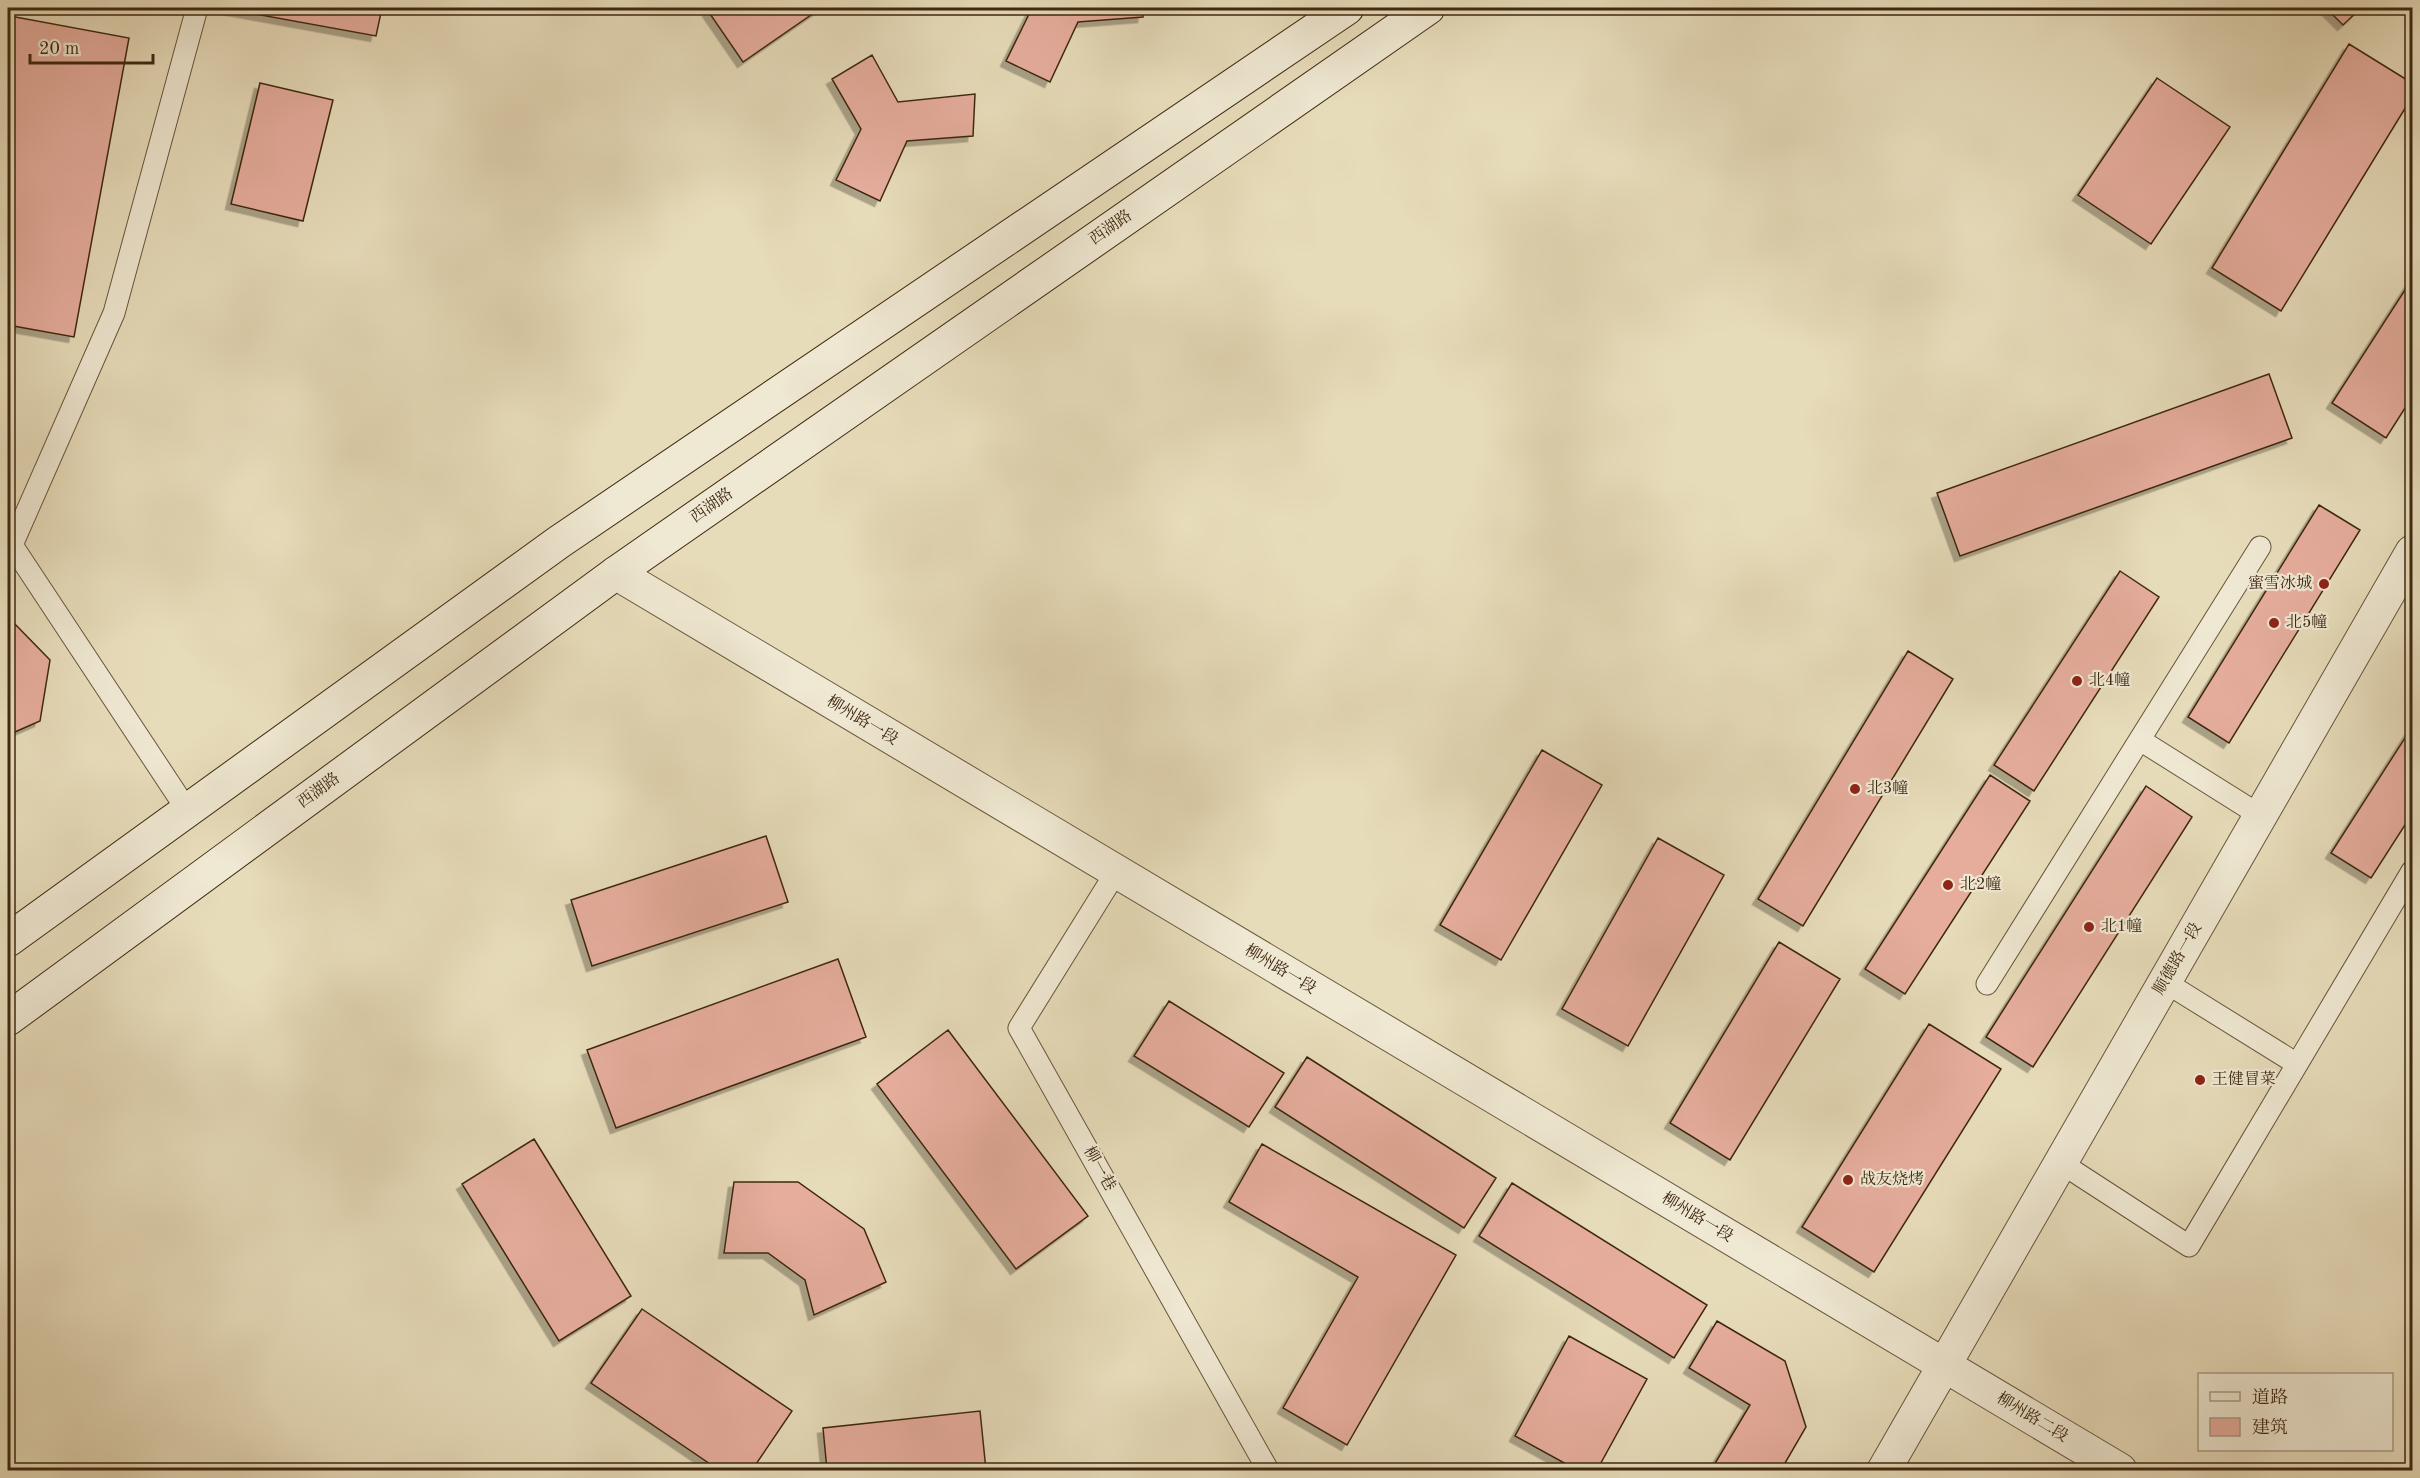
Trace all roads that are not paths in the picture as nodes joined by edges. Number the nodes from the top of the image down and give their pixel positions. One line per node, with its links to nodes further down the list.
1 (196, 8): 8 (lane)
2 (1347, 8): 8 (main road)
3 (1428, 8): 6 (main road, 西湖路)
4 (2260, 547): 7 (lane)
5 (2412, 552): 9 (main road, 顺德路一段)
6 (616, 573): 10 (main road, 柳州路一段); 15 (main road, 西湖路)
7 (2140, 740): 9 (lane); 14 (lane)
8 (187, 810): 12 (main road)
9 (2260, 816): 13 (main road, 顺德路一段)
10 (1116, 872): 18 (main road, 柳州路一段); 19 (lane, 柳一巷)
11 (2412, 872): 16 (lane)
12 (8, 940)
13 (2165, 982): 16 (lane); 17 (main road, 顺德路一段)
14 (1987, 984)
15 (8, 1019)
16 (2297, 1064): 17 (lane)
17 (2061, 1163): 18 (main road, 顺德路一段)
18 (1944, 1366): 20 (main road, 顺德路一段); 21 (main road, 柳州路二段)
19 (1268, 1470)
20 (1884, 1470)
21 (2120, 1470)

